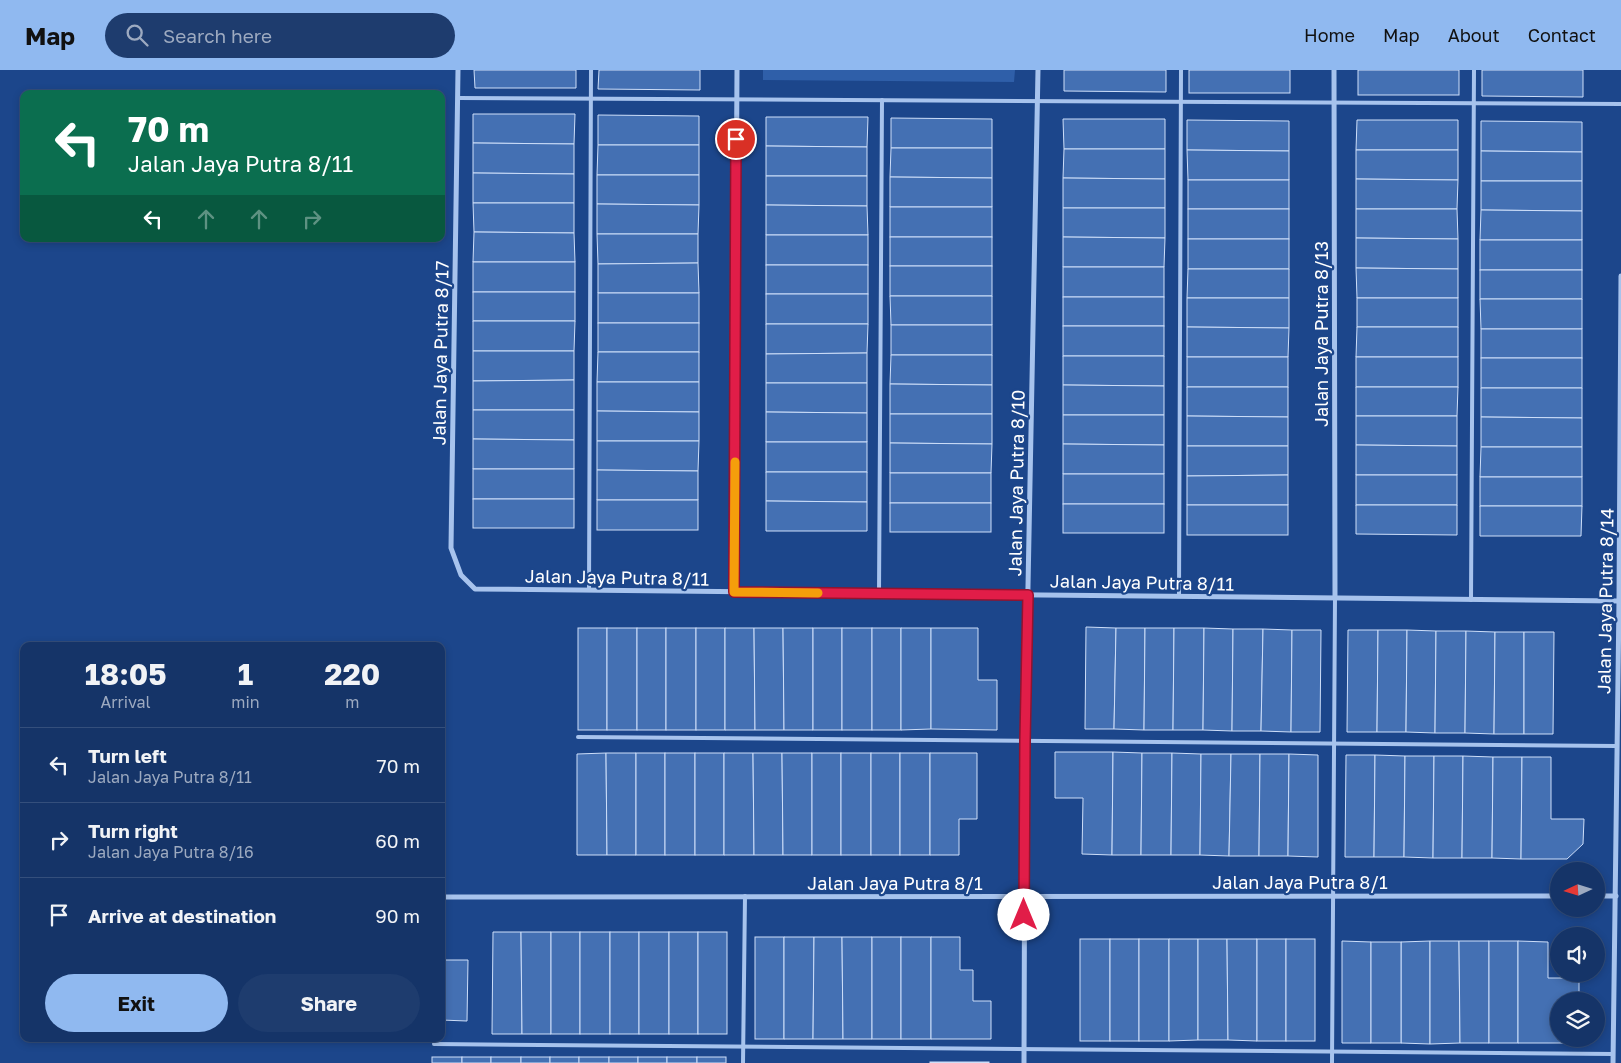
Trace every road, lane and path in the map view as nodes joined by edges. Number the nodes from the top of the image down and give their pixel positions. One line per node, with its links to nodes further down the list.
1 (458, 70): 8 (street, Jalan Jaya Putra 8/17)
2 (591, 70): 9 (lane)
3 (736, 70): 10 (street)
4 (1038, 70): 12 (street, Jalan Jaya Putra 8/10)
5 (1181, 70): 13 (lane)
6 (1334, 70): 14 (street, Jalan Jaya Putra 8/13)
7 (1474, 70): 15 (lane)
8 (458, 98): 9 (lane); 18 (street, Jalan Jaya Putra 8/17)
9 (591, 98): 10 (lane); 19 (lane)
10 (737, 99): 11 (lane); 20 (street)
11 (882, 100): 12 (lane); 21 (lane)
12 (1038, 101): 13 (lane); 22 (street, Jalan Jaya Putra 8/10)
13 (1181, 102): 14 (lane); 23 (lane)
14 (1334, 103): 15 (lane); 24 (street, Jalan Jaya Putra 8/13)
15 (1474, 103): 16 (lane); 25 (lane)
16 (1621, 104)
17 (1621, 276): 26 (street, Jalan Jaya Putra 8/14)
18 (461, 575): 19 (street, Jalan Jaya Putra 8/11)
19 (589, 590): 20 (street, Jalan Jaya Putra 8/11)
20 (734, 592): 21 (street, Jalan Jaya Putra 8/11)
21 (879, 594): 22 (street, Jalan Jaya Putra 8/11)
22 (1028, 595): 23 (street, Jalan Jaya Putra 8/11); 28 (street, Jalan Jaya Putra 8/10)
23 (1179, 596): 24 (street, Jalan Jaya Putra 8/11)
24 (1335, 598): 25 (street, Jalan Jaya Putra 8/11); 29 (lane)
25 (1471, 600): 26 (street, Jalan Jaya Putra 8/11)
26 (1619, 601): 30 (street, Jalan Jaya Putra 8/14)
27 (578, 737): 28 (lane)
28 (1025, 741): 29 (lane); 32 (street, Jalan Jaya Putra 8/10)
29 (1334, 743): 30 (lane); 33 (lane)
30 (1616, 746): 36 (street, Jalan Jaya Putra 8/14)
31 (745, 896): 32 (street, Jalan Jaya Putra 8/1); 37 (street, Jalan Jaya Putra 8/1); 39 (lane)
32 (1024, 896): 33 (street, Jalan Jaya Putra 8/1); 40 (street, Jalan Jaya Putra 8/10)
33 (1333, 896): 34 (street, Jalan Jaya Putra 8/1); 41 (lane)
34 (1550, 896)
35 (1605, 896): 36 (street)
36 (1616, 896): 42 (street, Jalan Jaya Putra 8/14)
37 (445, 897)
38 (434, 1044): 39 (lane)
39 (744, 1047): 40 (lane); 43 (lane)
40 (1024, 1049): 41 (lane); 44 (street, Jalan Jaya Putra 8/10)
41 (1332, 1052): 42 (lane); 45 (lane)
42 (1613, 1054): 46 (street, Jalan Jaya Putra 8/14)
43 (744, 1063)
44 (1024, 1063)
45 (1332, 1063)
46 (1613, 1063)

